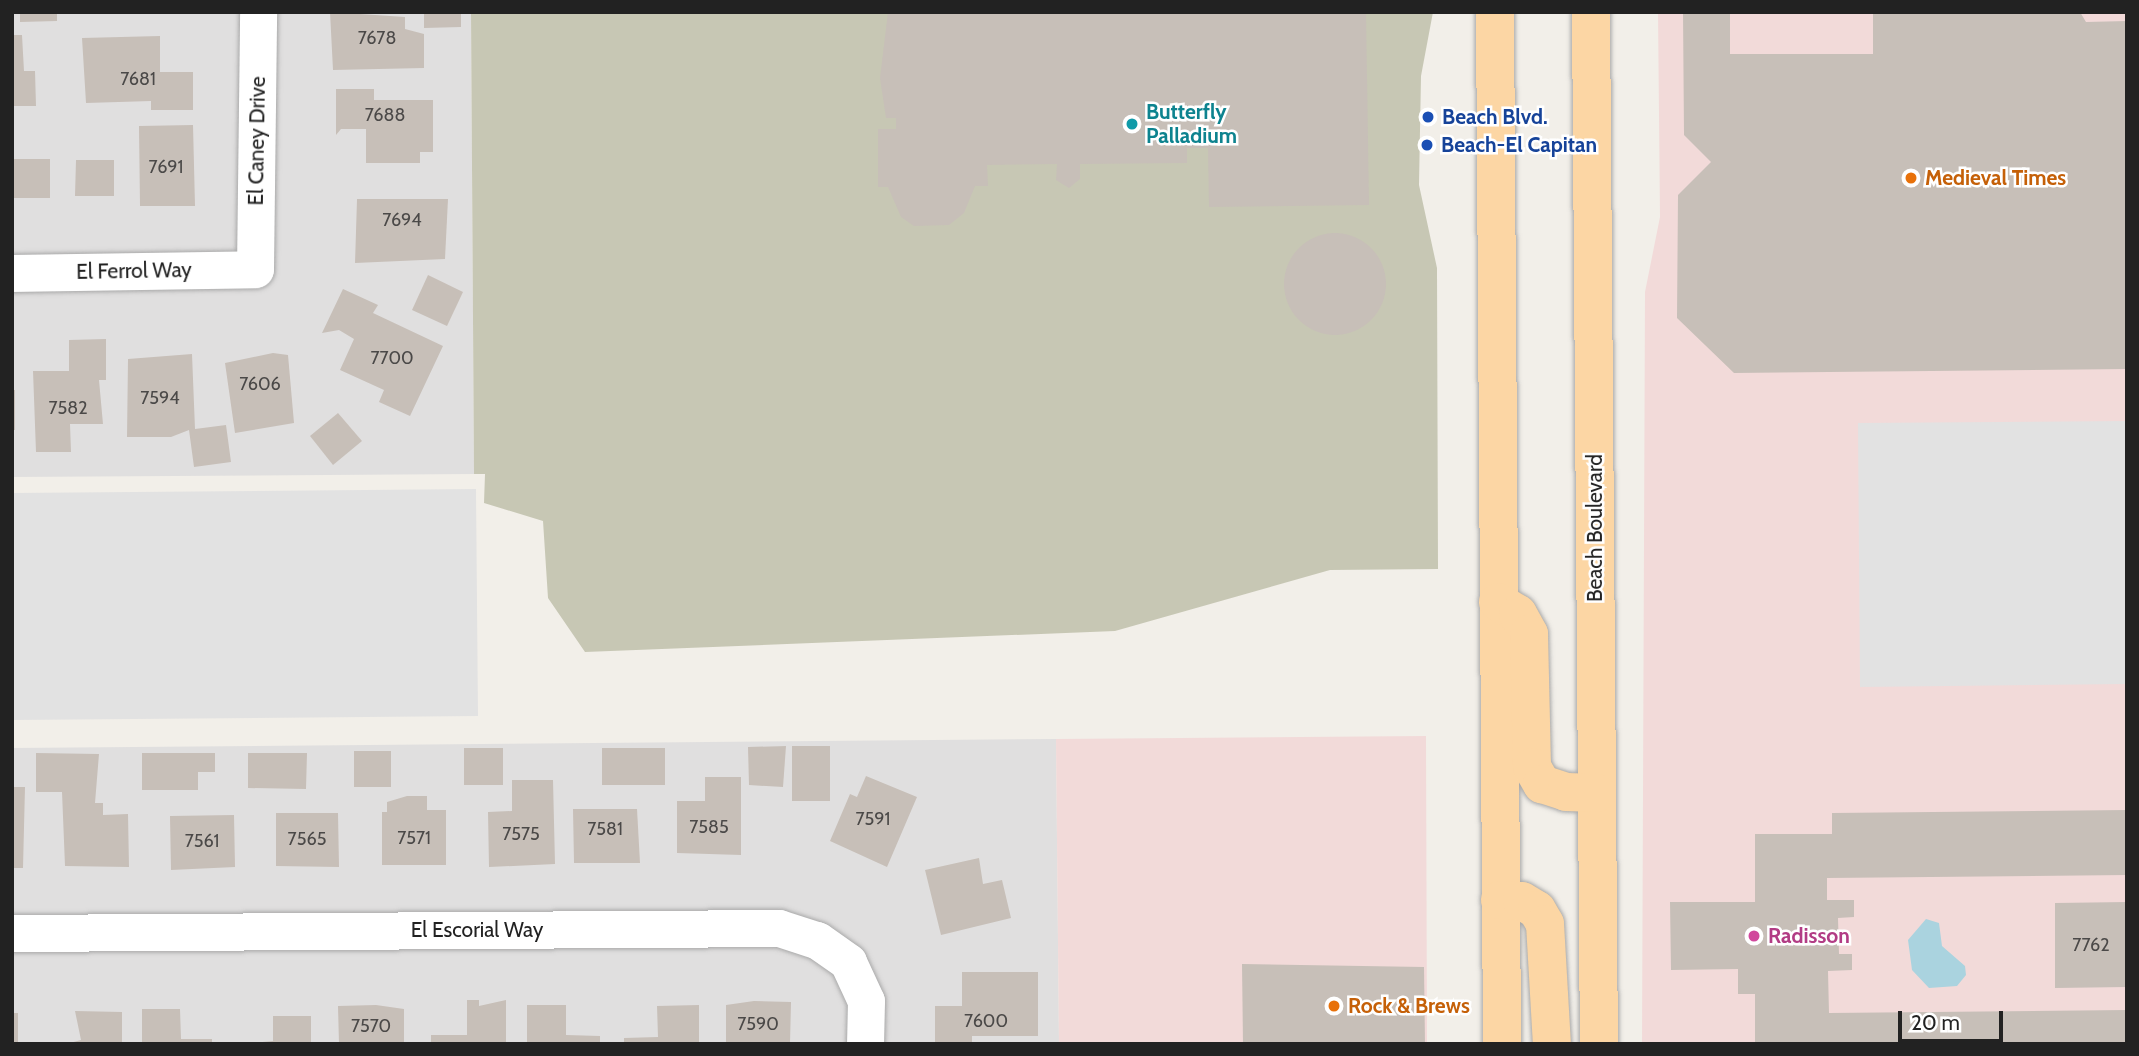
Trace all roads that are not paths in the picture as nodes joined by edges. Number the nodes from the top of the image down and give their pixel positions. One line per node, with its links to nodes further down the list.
1 (258, 12): 4 (street, El Caney Drive)
2 (1495, 12): 6 (main road)
3 (1591, 12): 7 (main road, Beach Boulevard)
4 (255, 269): 5 (street, El Ferrol Way)
5 (12, 273)
6 (1498, 602): 7 (main road); 8 (main road)
7 (1597, 793): 13 (main road, Beach Boulevard)
8 (1500, 900): 11 (main road); 12 (main road)
9 (12, 933): 10 (street, El Escorial Way)
10 (865, 1044)
11 (1502, 1044)
12 (1552, 1044)
13 (1599, 1044)

